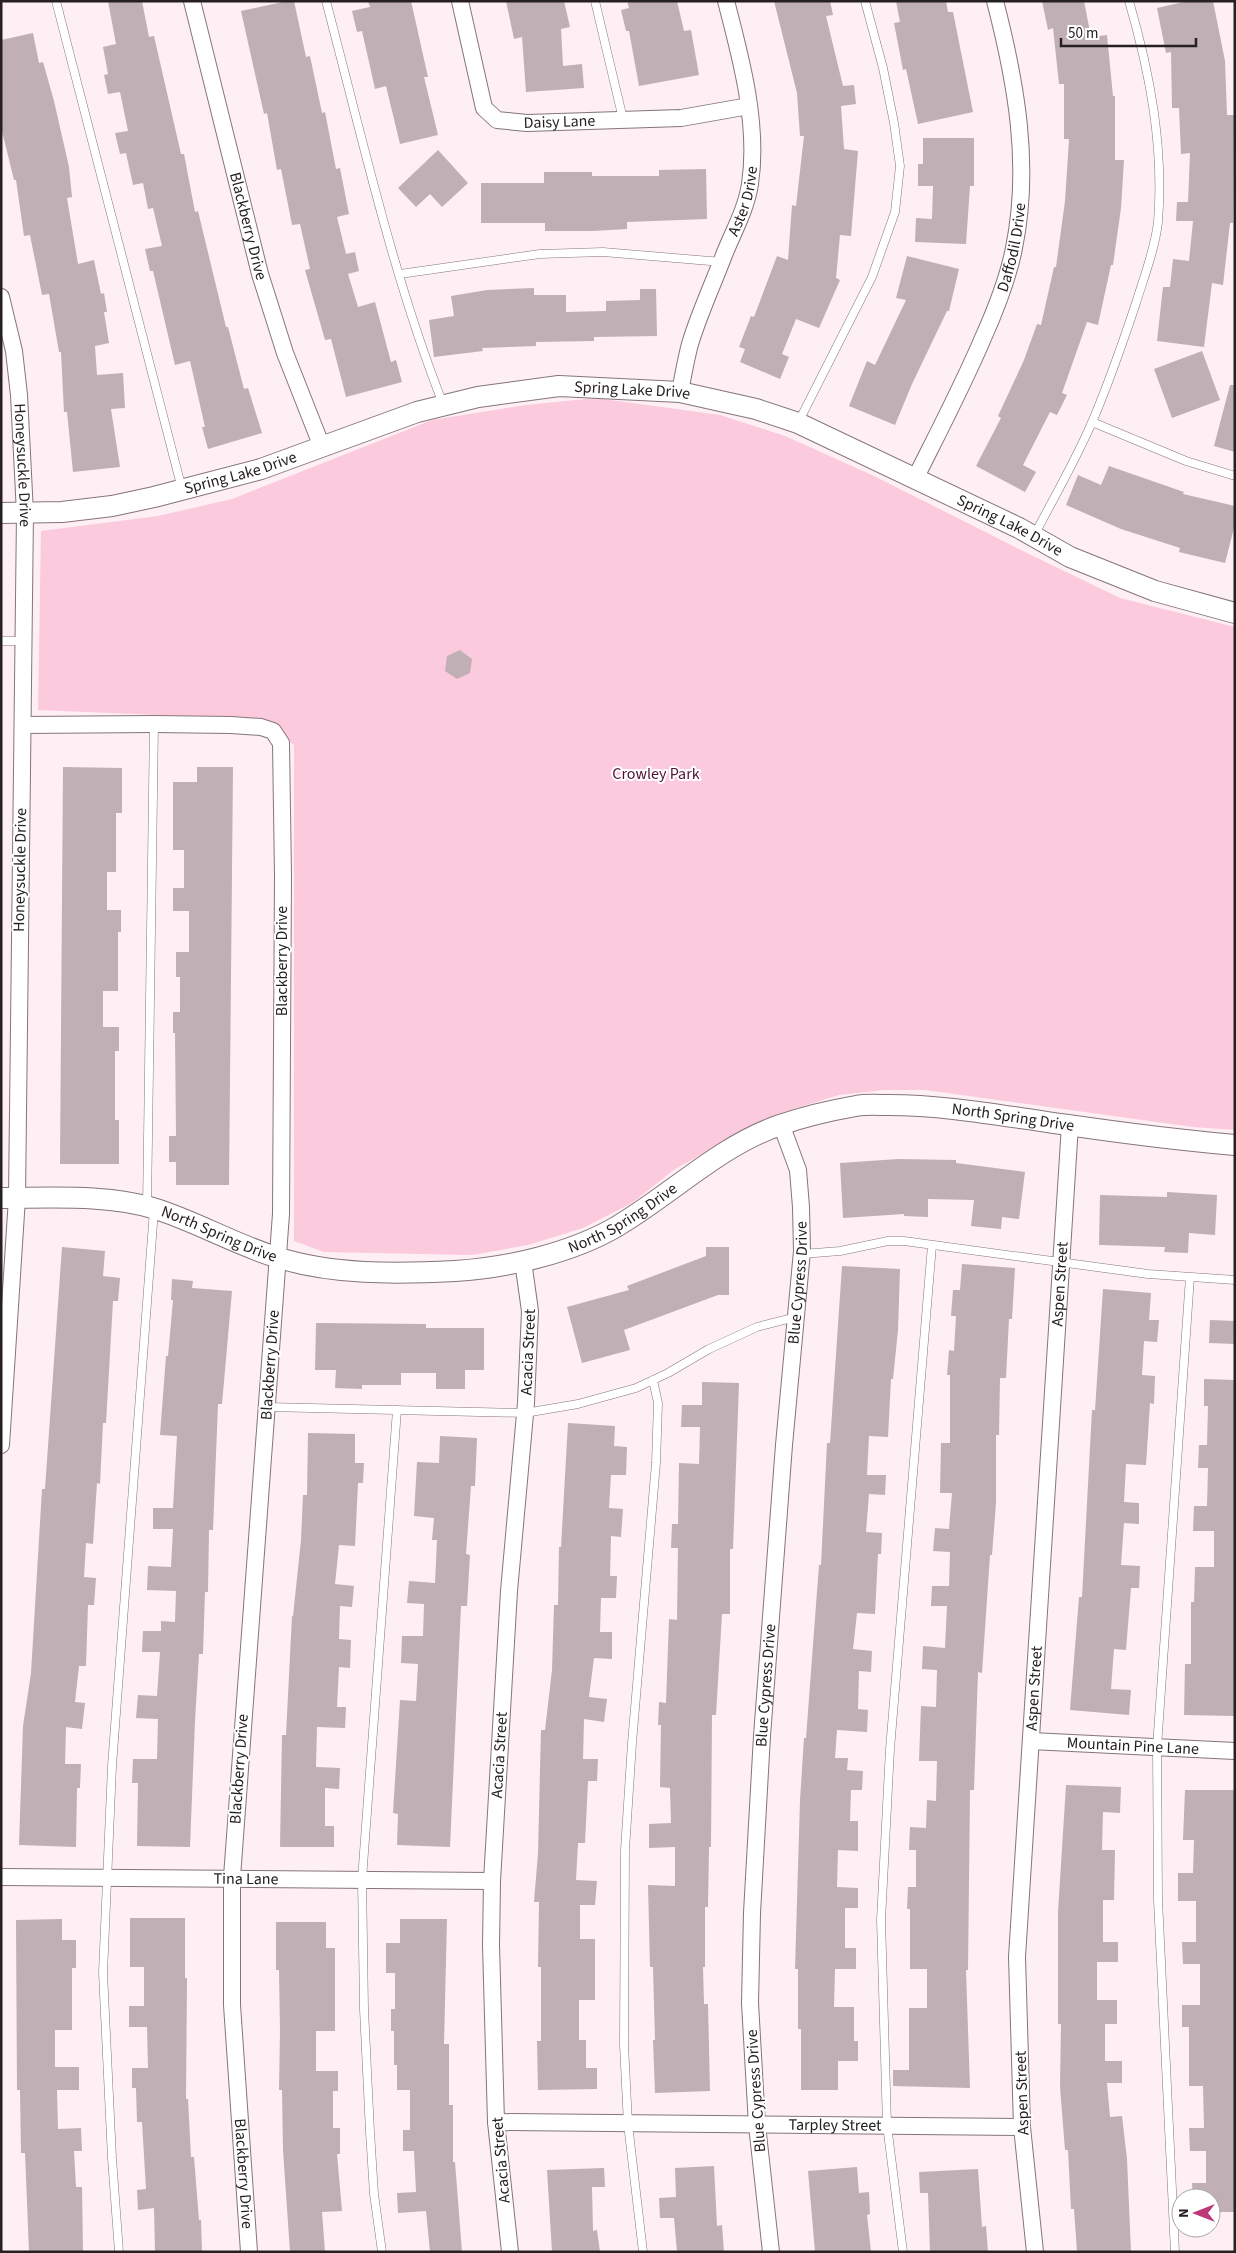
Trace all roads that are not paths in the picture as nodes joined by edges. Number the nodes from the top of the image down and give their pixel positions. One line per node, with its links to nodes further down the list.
1 (56, 1): 22 (lane)
2 (192, 1): 19 (street, Blackberry Drive)
3 (326, 1): 13 (lane)
4 (460, 1): 11 (street, Daisy Lane)
5 (595, 1): 11 (lane)
6 (726, 1): 10 (street, Aster Drive)
7 (865, 1): 18 (lane)
8 (996, 1): 21 (street, Daffodil Drive)
9 (1129, 1): 17 (lane)
10 (749, 106): 11 (street, Daisy Lane); 12 (street, Aster Drive)
11 (623, 119)
12 (722, 262): 13 (lane); 15 (street, Aster Drive)
13 (400, 274): 16 (lane)
14 (1, 297): 24 (street, Honeysuckle Drive)
15 (680, 392): 16 (street, Spring Lake Drive); 18 (street, Spring Lake Drive)
16 (444, 405): 19 (street, Spring Lake Drive)
17 (1092, 422): 20 (lane); 25 (lane)
18 (798, 423): 21 (street, Spring Lake Drive)
19 (322, 447): 22 (street, Spring Lake Drive)
20 (1235, 476)
21 (916, 477): 25 (street, Spring Lake Drive)
22 (182, 489): 24 (street, Spring Lake Drive)
23 (1, 513): 24 (street, Spring Lake Drive)
24 (25, 513): 27 (street, Honeysuckle Drive)
25 (1033, 537): 26 (street, Spring Lake Drive)
26 (1235, 613)
27 (23, 641): 28 (lane); 30 (street, Honeysuckle Drive)
28 (1, 642)
29 (154, 724): 30 (street, Blackberry Drive); 35 (lane); 38 (street, Blackberry Drive)
30 (22, 725): 34 (street, Honeysuckle Drive)
31 (781, 1124): 32 (street, North Spring Drive); 37 (street, Blue Cypress Drive); 39 (street, North Spring Drive)
32 (1070, 1126): 33 (street, North Spring Drive); 40 (street, Aspen Street)
33 (1235, 1145)
34 (9, 1198): 35 (street, North Spring Drive); 48 (street, Honeysuckle Drive)
35 (151, 1208): 38 (street, North Spring Drive); 53 (lane)
36 (932, 1245): 37 (lane); 40 (lane); 60 (lane)
37 (802, 1254): 43 (street, Blue Cypress Drive)
38 (278, 1258): 39 (street, North Spring Drive); 45 (street, Blackberry Drive)
39 (523, 1261): 47 (street, Acacia Street)
40 (1061, 1262): 41 (lane); 49 (street, Aspen Street)
41 (1190, 1277): 42 (lane); 50 (lane)
42 (1235, 1280)
43 (796, 1317): 44 (lane); 59 (street, Blue Cypress Drive)
44 (653, 1380): 47 (lane); 58 (lane)
45 (268, 1407): 46 (lane); 54 (street, Blackberry Drive)
46 (396, 1410): 47 (lane); 55 (lane)
47 (526, 1413): 56 (street, Acacia Street)
48 (1, 1445)
49 (1032, 1741): 50 (street, Mountain Pine Lane); 61 (street, Aspen Street)
50 (1157, 1747): 51 (street, Mountain Pine Lane); 70 (lane)
51 (1235, 1751)
52 (1, 1877): 53 (street, Tina Lane)
53 (107, 1877): 54 (street, Tina Lane); 62 (lane)
54 (232, 1877): 55 (street, Tina Lane); 63 (street, Blackberry Drive)
55 (362, 1879): 56 (street, Tina Lane); 64 (lane)
56 (492, 1881): 57 (street, Acacia Street)
57 (496, 2122): 58 (street, Tarpley Street); 65 (street, Acacia Street)
58 (628, 2124): 59 (street, Tarpley Street); 66 (lane)
59 (757, 2125): 60 (street, Tarpley Street); 67 (street, Blue Cypress Drive)
60 (887, 2125): 61 (street, Tarpley Street); 68 (lane)
61 (1022, 2127): 69 (street, Aspen Street)
62 (119, 2252)
63 (249, 2252)
64 (382, 2252)
65 (510, 2252)
66 (643, 2252)
67 (772, 2252)
68 (903, 2252)
69 (1035, 2252)
70 (1175, 2252)

